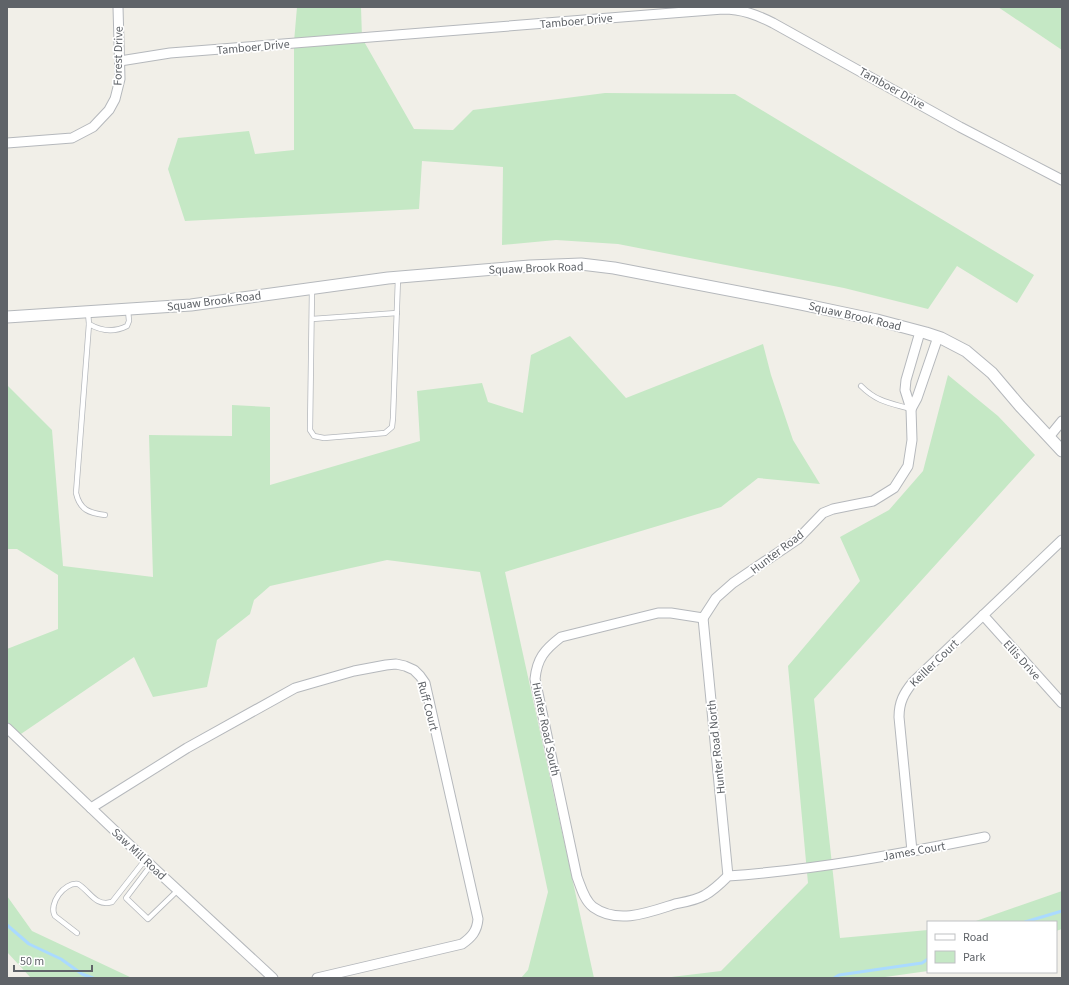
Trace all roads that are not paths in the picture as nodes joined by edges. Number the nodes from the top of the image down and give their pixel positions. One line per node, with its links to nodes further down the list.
1 (118, 7): 2 (street, Forest Drive)
2 (120, 61): 3 (street, Forest Drive); 4 (street, Tamboer Drive)
3 (7, 143)
4 (1062, 180)
5 (398, 278): 6 (street, Squaw Brook Road); 9 (lane); 13 (street, Squaw Brook Road)
6 (312, 288): 7 (street, Squaw Brook Road); 11 (lane)
7 (128, 310): 8 (street, Squaw Brook Road); 12 (lane)
8 (88, 312): 10 (street, Squaw Brook Road); 12 (lane)
9 (397, 313): 11 (lane); 11 (lane)
10 (7, 317)
11 (312, 319)
12 (89, 324): 20 (lane)
13 (920, 332): 14 (street, Squaw Brook Road); 16 (street, Hunter Road)
14 (938, 337): 16 (street, Hunter Road); 18 (street, Squaw Brook Road)
15 (861, 386): 16 (lane)
16 (911, 409): 23 (street, Hunter Road)
17 (1062, 421): 18 (street)
18 (1049, 437): 19 (street, Squaw Brook Road)
19 (1062, 450)
20 (106, 515)
21 (1062, 540): 22 (street, Keiller Court)
22 (983, 615): 24 (street, Ellis Drive); 28 (street, Keiller Court)
23 (703, 618): 30 (street, Hunter Road North); 30 (street, Hunter Road South)
24 (1062, 703)
25 (7, 728): 26 (street, Saw Mill Road)
26 (91, 808): 29 (street, Saw Mill Road); 34 (street, Ruff Court)
27 (985, 838): 28 (street, James Court)
28 (912, 851): 30 (street, James Court)
29 (148, 862): 31 (street, Saw Mill Road); 31 (lane); 32 (lane)
30 (728, 876)
31 (178, 890): 33 (street, Saw Mill Road)
32 (78, 933)
33 (272, 978)
34 (317, 978)

